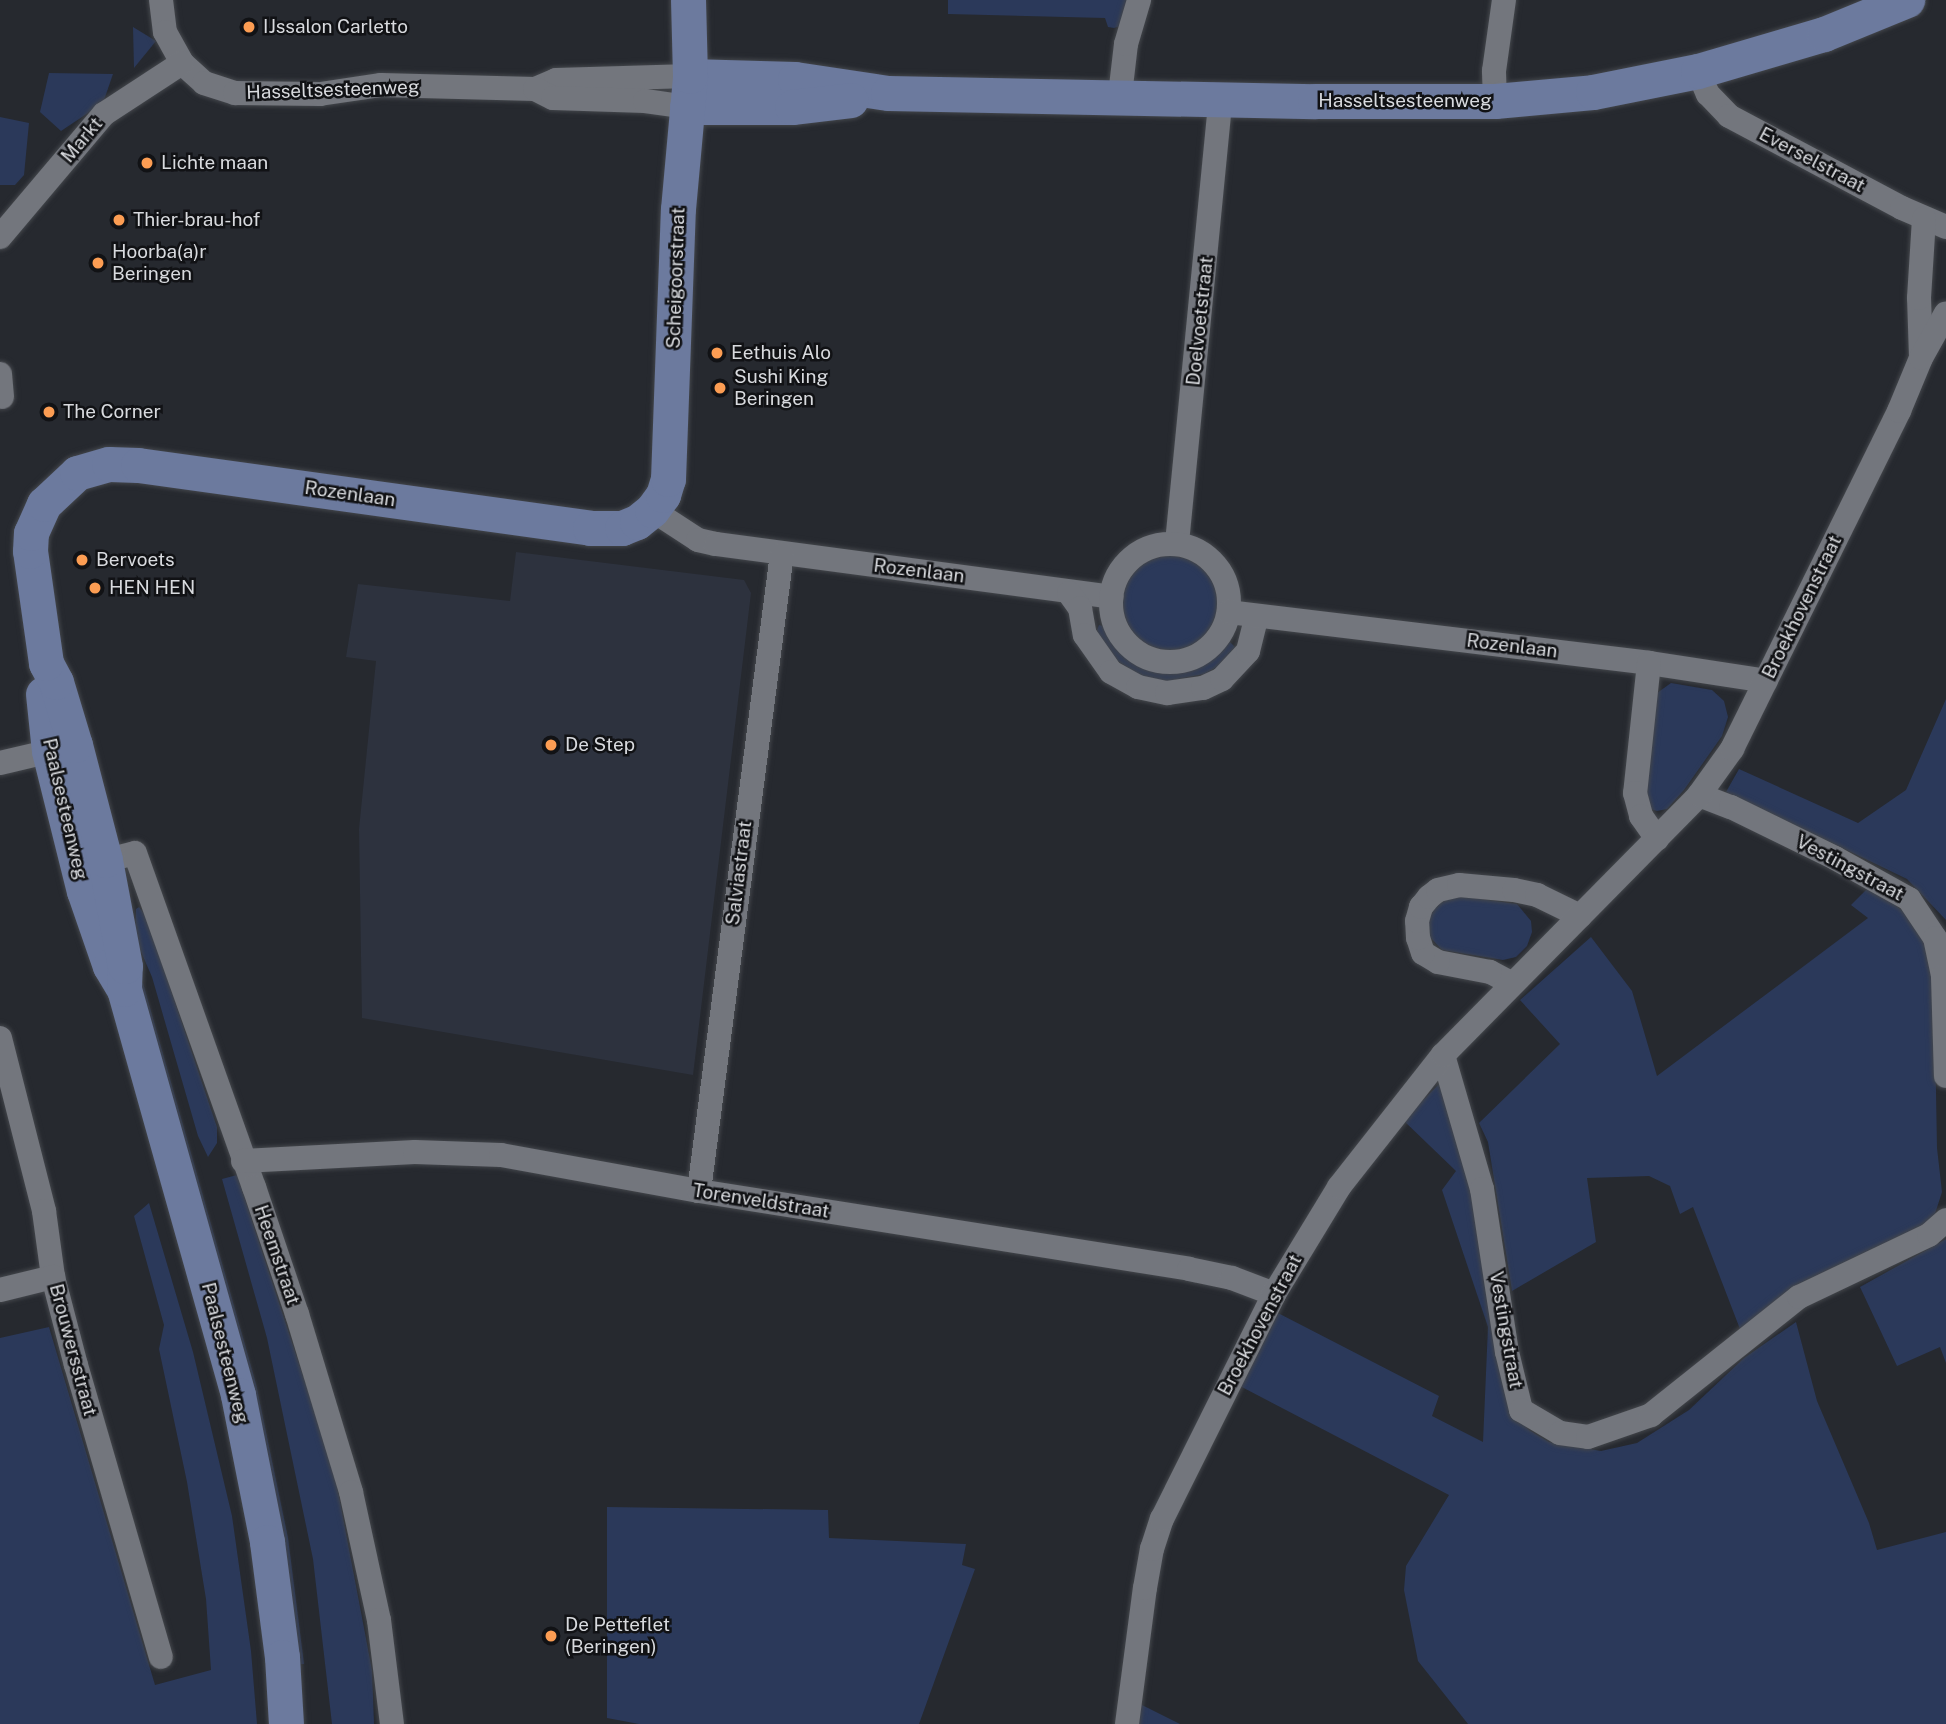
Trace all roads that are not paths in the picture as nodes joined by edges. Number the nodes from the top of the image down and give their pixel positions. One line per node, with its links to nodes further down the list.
1 (161, 0): 6 (street)
2 (688, 0): 8 (street, Scheigoorstraat)
3 (1139, 0): 9 (street)
4 (1504, 0): 11 (street)
5 (1908, 0): 7 (street, Hasseltsesteenweg)
6 (182, 63): 8 (street, Hasseltsesteenweg); 13 (street, Markt)
7 (1698, 71): 11 (street, Hasseltsesteenweg); 12 (street, Everselstraat)
8 (688, 92): 9 (street, Hasseltsesteenweg); 17 (street, Scheigoorstraat)
9 (1119, 95): 10 (street, Hasseltsesteenweg)
10 (1221, 98): 11 (street, Hasseltsesteenweg); 18 (street, Doelvoetstraat)
11 (1495, 101)
12 (1935, 222): 15 (street, Broekhovenstraat)
13 (0, 237)
14 (1946, 313): 15 (street, Broekhovenstraat)
15 (1921, 358): 25 (street, Broekhovenstraat)
16 (51, 495): 17 (street, Rozenlaan); 26 (street, Paalsesteenweg)
17 (652, 510): 19 (street, Rozenlaan)
18 (1177, 543): 21 (street); 22 (street)
19 (782, 554): 20 (street, Rozenlaan); 37 (street, Salviastraat)
20 (1069, 593): 21 (street, Rozenlaan); 23 (street)
21 (1111, 597): 22 (street)
22 (1229, 612): 23 (street, Rozenlaan)
23 (1258, 615): 24 (street, Rozenlaan)
24 (1649, 663): 25 (street, Rozenlaan); 29 (street)
25 (1766, 681): 28 (street, Broekhovenstraat)
26 (62, 748): 27 (street); 30 (street, Paalsesteenweg)
27 (0, 763)
28 (1699, 795): 29 (street, Broekhovenstraat); 35 (street, Vestingstraat)
29 (1657, 839): 31 (street, Broekhovenstraat)
30 (92, 864): 36 (street, Heemstraat); 43 (street, Paalsesteenweg)
31 (1580, 916): 32 (street, Broekhovenstraat); 32 (street)
32 (1511, 983): 34 (street, Broekhovenstraat)
33 (0, 1038): 39 (street, Brouwersstraat)
34 (1443, 1055): 38 (street, Vestingstraat); 41 (street, Broekhovenstraat)
35 (1946, 1076)
36 (243, 1161): 37 (street, Torenveldstraat); 44 (street, Heemstraat)
37 (699, 1191): 41 (street, Torenveldstraat)
38 (1946, 1220)
39 (53, 1277): 40 (street); 42 (street, Brouwersstraat)
40 (0, 1290)
41 (1274, 1294): 45 (street, Broekhovenstraat)
42 (160, 1657)
43 (286, 1724)
44 (392, 1724)
45 (1127, 1724)

